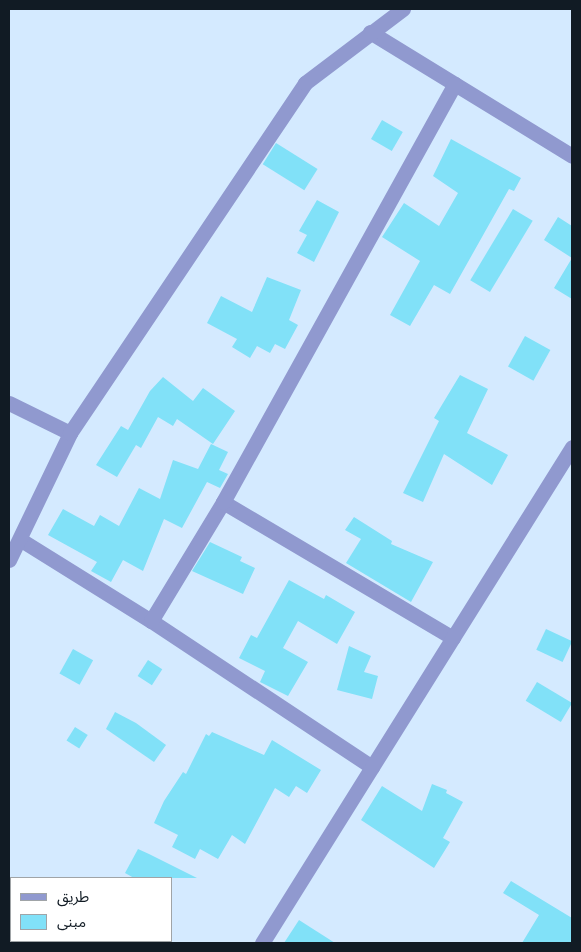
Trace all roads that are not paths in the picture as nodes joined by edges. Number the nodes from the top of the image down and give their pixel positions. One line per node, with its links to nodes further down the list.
1 (403, 9): 2 (street)
2 (370, 32): 3 (street); 6 (street)
3 (455, 84): 4 (street); 8 (street)
4 (572, 156)
5 (9, 403): 6 (street)
6 (70, 433): 9 (street)
7 (572, 447): 12 (street)
8 (222, 502): 11 (street); 12 (street)
9 (21, 540): 10 (street); 11 (street)
10 (9, 560)
11 (151, 621): 13 (street)
12 (453, 638): 13 (street)
13 (372, 767): 14 (street)
14 (262, 943)

